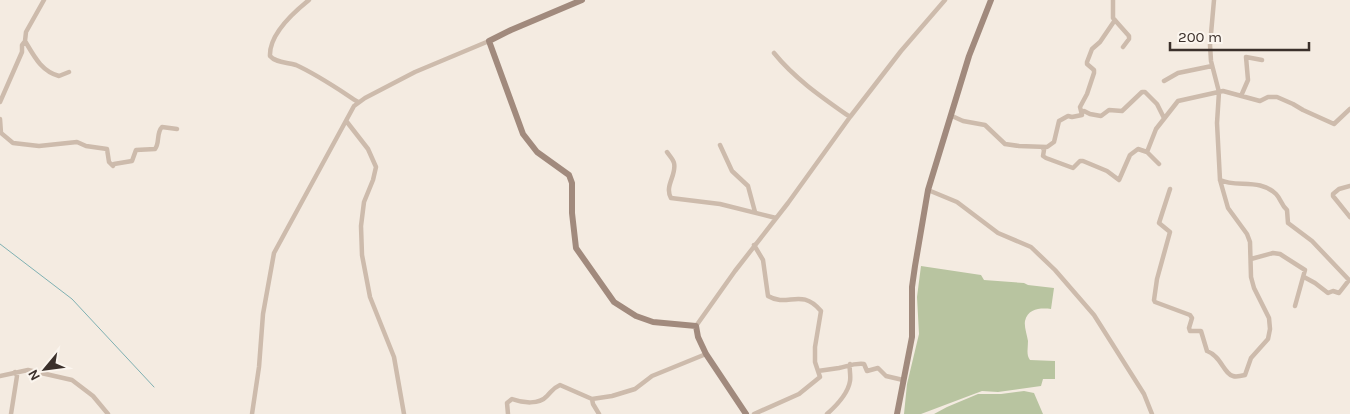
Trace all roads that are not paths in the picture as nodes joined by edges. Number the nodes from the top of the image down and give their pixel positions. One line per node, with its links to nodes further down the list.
1 (44, 0): 9 (street)
2 (309, 0): 20 (street)
3 (582, 0): 10 (street)
4 (945, 0): 24 (street)
5 (991, 0): 23 (street)
6 (1113, 0): 8 (street)
7 (1214, 0): 14 (street)
8 (1115, 20): 11 (street); 22 (street)
9 (25, 41): 15 (street); 19 (street)
10 (488, 42): 20 (street); 46 (street)
11 (1123, 47)
12 (774, 52): 24 (street)
13 (1262, 60): 18 (street)
14 (1212, 66): 16 (street); 17 (street)
15 (69, 72)
16 (1164, 81)
17 (1219, 92): 18 (street); 25 (street); 34 (street)
18 (1241, 96): 21 (street)
19 (0, 102)
20 (358, 102): 27 (street)
21 (1350, 109)
22 (1082, 113): 25 (street); 30 (street)
23 (952, 116): 30 (street); 37 (street)
24 (850, 117): 40 (street)
25 (1164, 118): 32 (street)
26 (0, 119): 28 (street)
27 (346, 122): 56 (street); 57 (street)
28 (177, 129)
29 (720, 145): 38 (street)
30 (1042, 146): 32 (street)
31 (667, 152): 38 (street)
32 (1147, 152): 33 (street)
33 (1159, 164)
34 (1220, 180): 42 (street); 44 (street)
35 (1350, 186): 39 (street)
36 (1170, 189): 42 (street)
37 (928, 190): 52 (street); 64 (street)
38 (755, 212): 40 (street)
39 (1350, 217)
40 (776, 218): 41 (street)
41 (754, 245): 46 (street); 49 (street)
42 (1251, 259): 43 (street)
43 (1304, 277): 44 (street); 45 (street)
44 (1350, 279)
45 (1295, 306)
46 (696, 326): 47 (street)
47 (706, 354): 53 (street); 60 (street)
48 (850, 364): 49 (street); 52 (street); 62 (street)
49 (818, 371): 61 (street)
50 (15, 372): 51 (street); 54 (street); 55 (street)
51 (0, 376)
52 (903, 380): 63 (street)
53 (592, 399): 58 (street); 59 (street)
54 (11, 414)
55 (108, 414)
56 (252, 414)
57 (404, 414)
58 (508, 414)
59 (600, 414)
60 (746, 414)
61 (754, 414)
62 (827, 414)
63 (896, 414)
64 (1152, 414)

